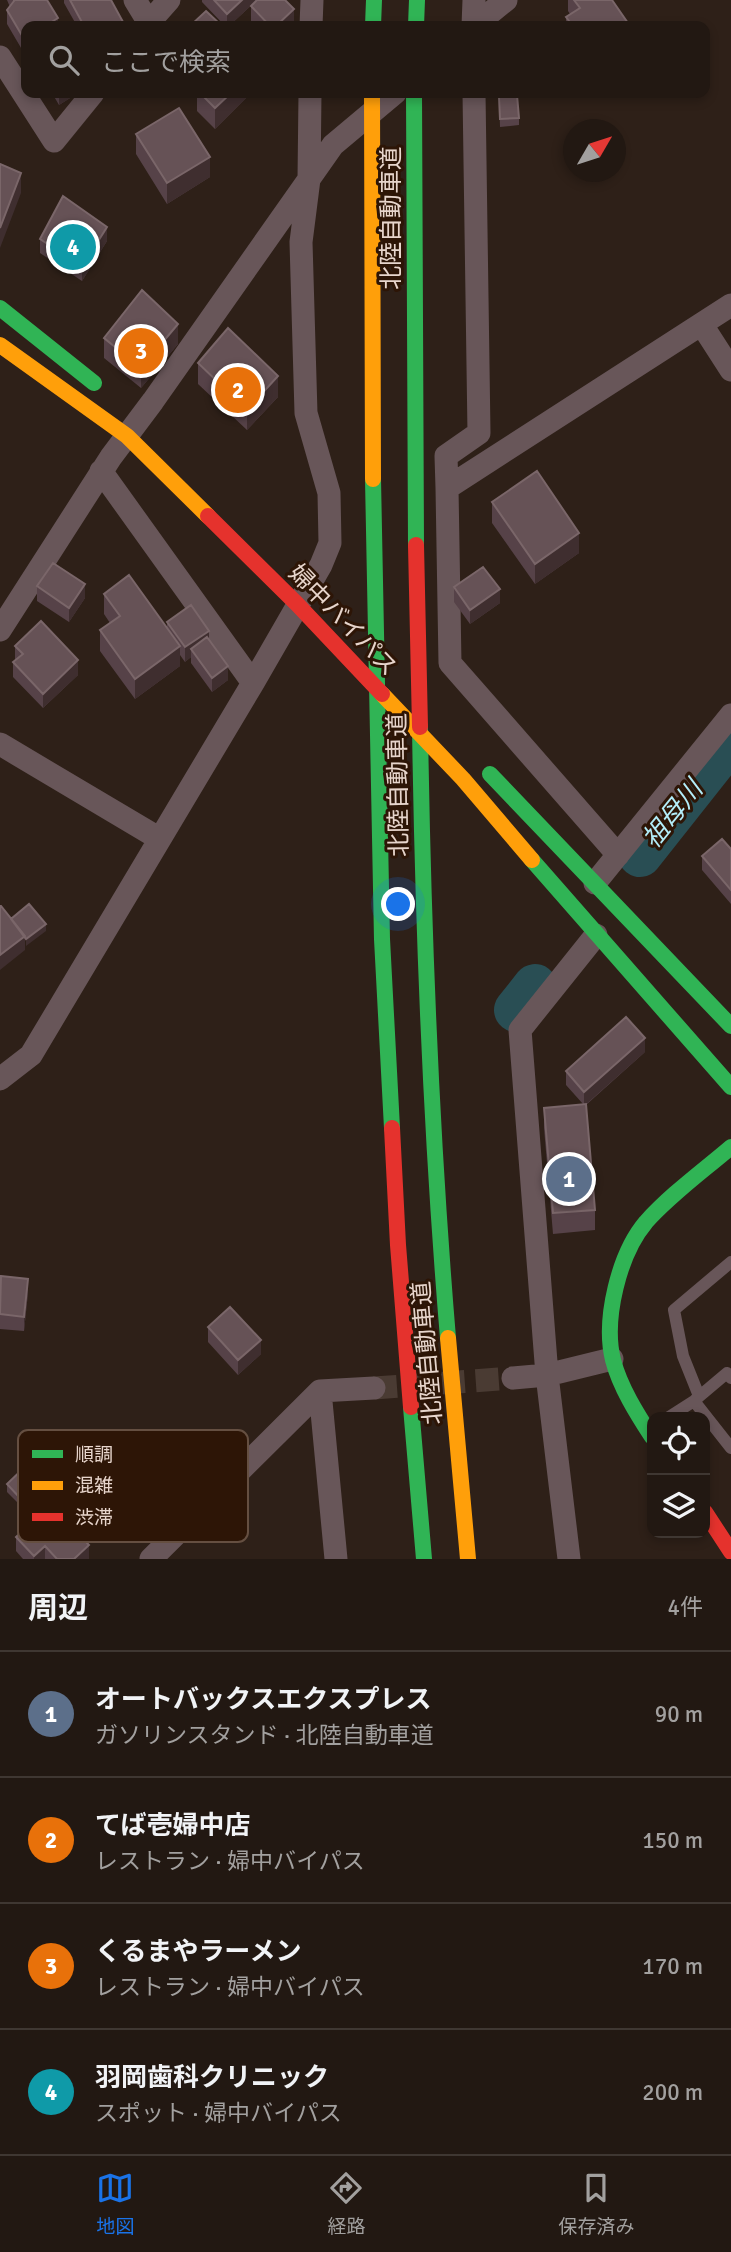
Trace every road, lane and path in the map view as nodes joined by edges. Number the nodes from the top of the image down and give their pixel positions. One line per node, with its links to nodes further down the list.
1 (135, 0): 8 (street)
2 (169, 0): 9 (street)
3 (312, 0): 10 (street)
4 (374, 0): 11 (highway)
5 (417, 0): 12 (highway)
6 (474, 0): 13 (street)
7 (506, 0): 14 (street)
8 (146, 21)
9 (151, 21)
10 (311, 21)
11 (373, 21)
12 (416, 21)
13 (473, 21)
14 (479, 21)
15 (0, 57): 16 (street)
16 (21, 90)
17 (26, 98): 18 (street)
18 (89, 98)
19 (310, 98): 24 (street)
20 (372, 98): 67 (highway, 北陸自動車道)
21 (390, 98): 24 (street)
22 (414, 98): 68 (highway, 北陸自動車道)
23 (474, 98): 33 (street)
24 (309, 178): 31 (street); 34 (street)
25 (731, 305): 27 (street)
26 (0, 308): 30 (highway)
27 (702, 325): 29 (street); 33 (street)
28 (0, 345): 31 (highway, 婦中バイパス)
29 (731, 370)
30 (108, 394)
31 (136, 423): 32 (street); 34 (highway, 婦中バイパス)
32 (101, 471): 35 (street); 37 (street)
33 (447, 488): 43 (street)
34 (297, 604): 37 (street); 45 (highway, 婦中バイパス)
35 (0, 630)
36 (358, 634): 38 (highway, 婦中バイパス)
37 (253, 683): 42 (street)
38 (434, 714)
39 (731, 715): 43 (street)
40 (0, 744): 42 (street)
41 (481, 764): 44 (highway)
42 (160, 839): 47 (street)
43 (618, 855): 44 (street)
44 (595, 883): 46 (highway)
45 (596, 935): 48 (highway, 婦中バイパス); 52 (street)
46 (731, 1026)
47 (0, 1079)
48 (731, 1087)
49 (731, 1147): 51 (highway)
50 (731, 1262): 57 (lane)
51 (612, 1359): 52 (street); 59 (highway)
52 (547, 1375): 53 (street); 69 (street)
53 (513, 1378)
54 (731, 1378): 57 (lane)
55 (374, 1388): 56 (street)
56 (320, 1391): 61 (street); 66 (street)
57 (697, 1398): 58 (lane); 60 (lane)
58 (676, 1412)
59 (647, 1430)
60 (731, 1448)
61 (248, 1463)
62 (710, 1520): 64 (highway)
63 (168, 1542): 65 (street)
64 (731, 1552)
65 (151, 1559)
66 (335, 1559)
67 (424, 1559)
68 (468, 1559)
69 (569, 1559)

